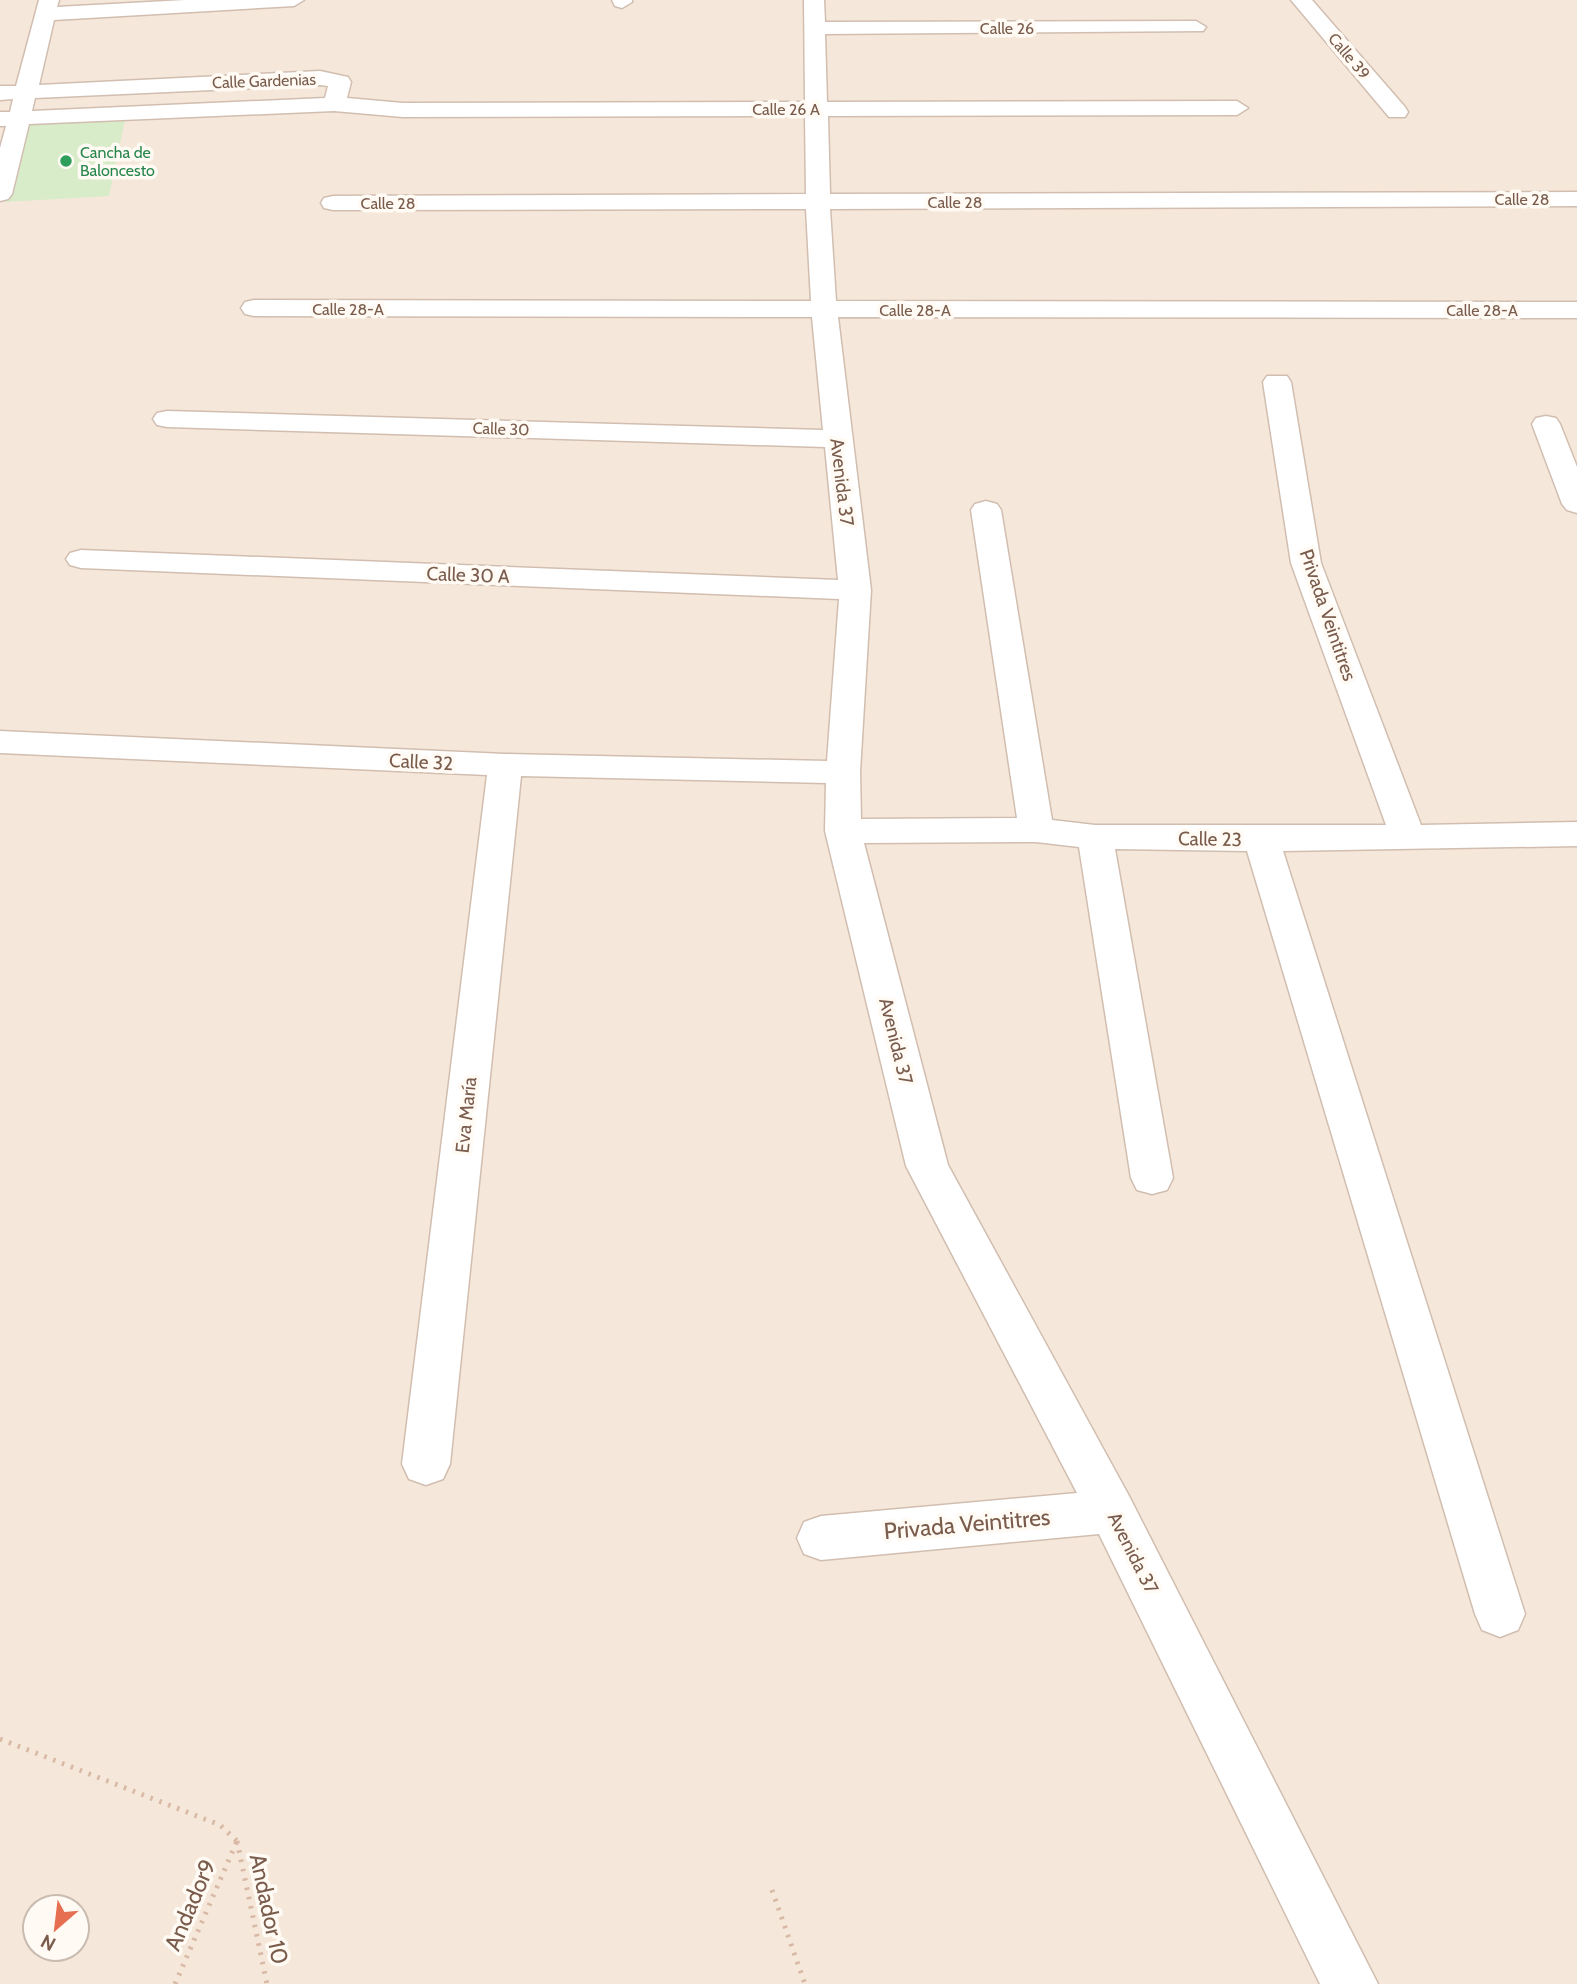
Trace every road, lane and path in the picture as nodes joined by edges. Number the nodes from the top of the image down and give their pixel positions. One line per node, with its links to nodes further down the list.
1 (294, 0): 3 (street)
2 (1301, 0): 11 (street, Calle 39)
3 (47, 7): 6 (street)
4 (816, 14): 5 (street, Calle 26); 9 (street, Avenida 37)
5 (1196, 27)
6 (26, 91): 7 (street, Calle Gardenias); 8 (street, Calle Gardenias); 12 (street)
7 (0, 93)
8 (334, 104): 9 (street, Calle 26 A); 12 (street, Calle Gardenias)
9 (816, 108): 10 (street, Calle 26 A); 15 (street, Avenida 37)
10 (1237, 108)
11 (1396, 113)
12 (9, 119): 13 (street)
13 (0, 194)
14 (1577, 199): 15 (street, Calle 28)
15 (818, 202): 16 (street, Calle 28); 18 (street, Avenida 37)
16 (333, 203)
17 (254, 308): 18 (street, Calle 28-A)
18 (824, 310): 19 (street, Calle 28-A); 23 (street, Avenida 37)
19 (1577, 310)
20 (1277, 382): 36 (street, Privada Veintitres)
21 (167, 419): 23 (street, Calle 30)
22 (1546, 424): 24 (street)
23 (836, 439): 27 (street, Avenida 37)
24 (1577, 504)
25 (986, 510): 31 (street)
26 (81, 559): 27 (street, Calle 30 A)
27 (855, 590): 30 (street, Avenida 37)
28 (0, 742): 29 (street, Calle 32)
29 (505, 765): 30 (street, Calle 32); 38 (street, Eva María)
30 (843, 772): 32 (street, Avenida 37)
31 (1036, 830): 32 (street, Calle 23); 34 (street, Calle 23)
32 (843, 831): 39 (street, Avenida 37)
33 (1577, 834): 36 (street, Calle 23)
34 (1095, 837): 35 (street, Calle 23); 37 (street)
35 (1261, 839): 36 (street, Calle 23); 41 (street)
36 (1409, 839)
37 (1152, 1178)
38 (426, 1464)
39 (1112, 1511): 40 (street, Privada Veintitres); 48 (street, Avenida 37)
40 (821, 1538)
41 (1500, 1614)
42 (0, 1739): 43 (path)
43 (237, 1840): 45 (path, Andador9); 46 (path, Andador 10)
44 (772, 1890): 47 (path)
45 (175, 1984)
46 (267, 1984)
47 (805, 1984)
48 (1350, 1984)

